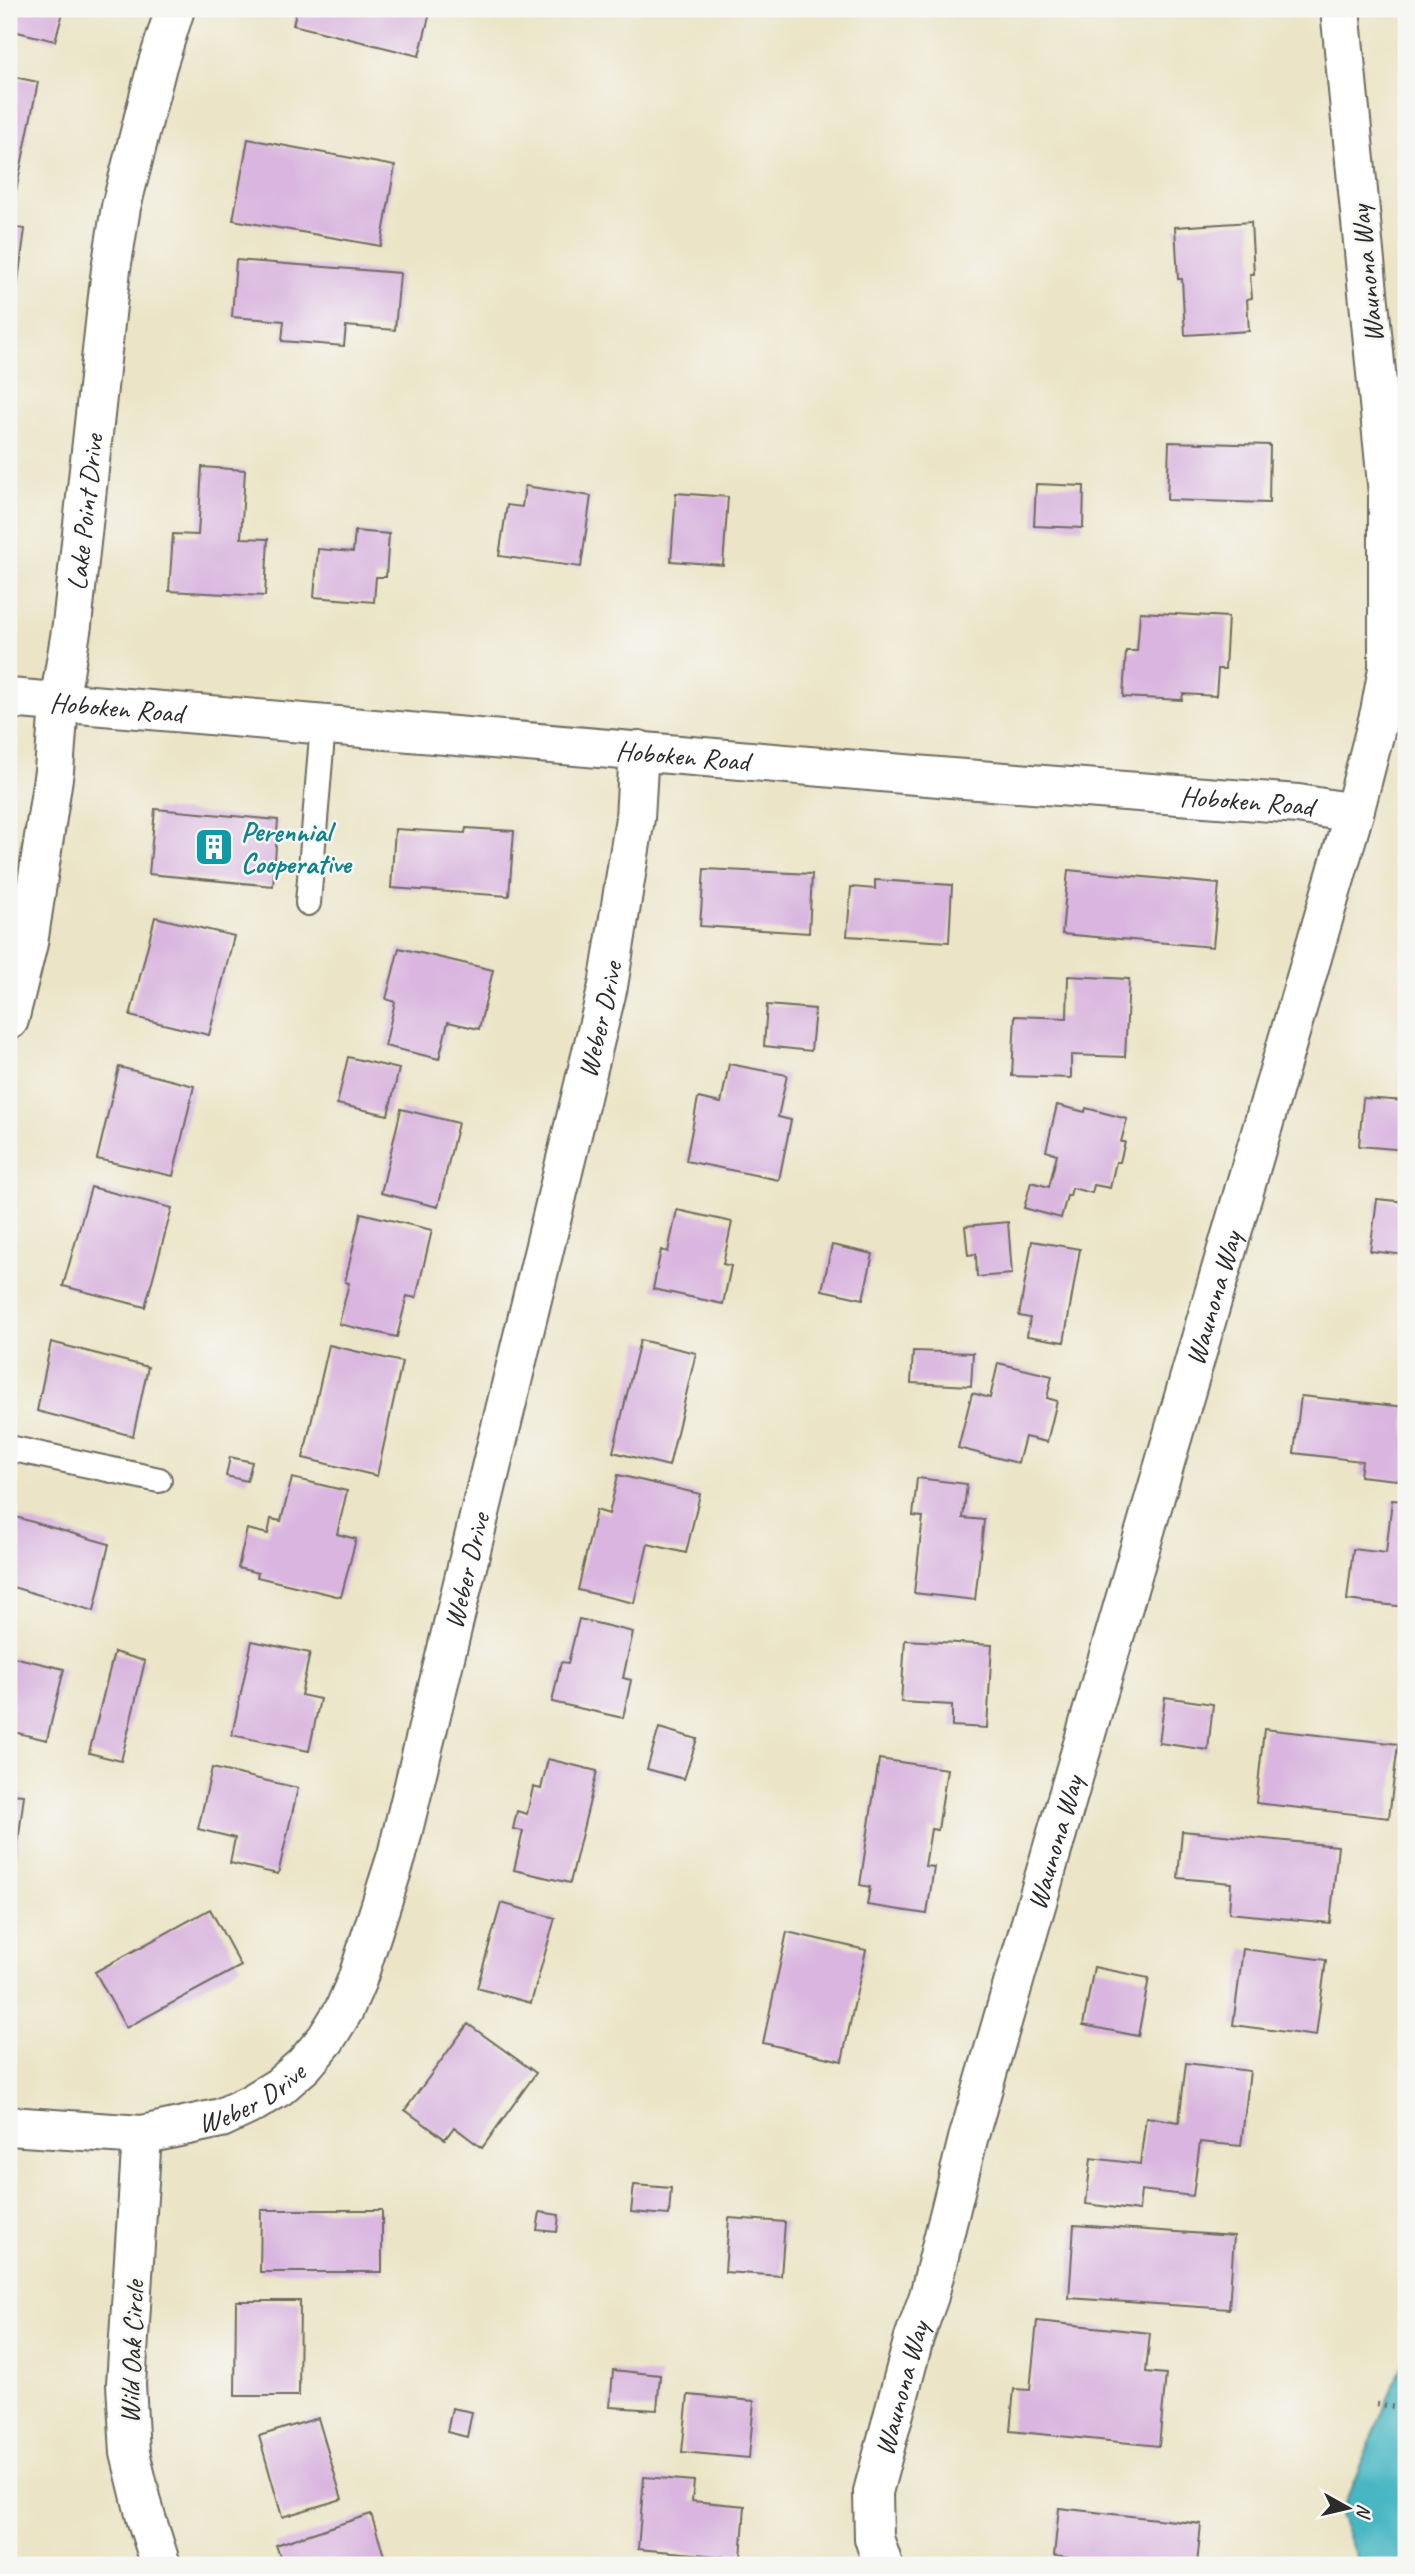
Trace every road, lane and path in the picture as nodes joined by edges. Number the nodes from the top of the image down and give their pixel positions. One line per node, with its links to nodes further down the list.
1 (175, 9): 4 (street, Lake Point Drive)
2 (1339, 9): 7 (street, Waunona Way)
3 (9, 698): 4 (street, Hoboken Road)
4 (59, 704): 5 (street, Hoboken Road); 9 (street, Lake Point Drive)
5 (323, 725): 6 (street, Hoboken Road); 8 (lane)
6 (639, 750): 7 (street, Hoboken Road); 13 (street, Weber Drive)
7 (1354, 813): 17 (street, Waunona Way)
8 (308, 903)
9 (9, 1020)
10 (9, 1448): 11 (lane)
11 (159, 1480)
12 (9, 2126): 13 (street, Weber Drive)
13 (142, 2135): 16 (street, Wild Oak Circle)
14 (1377, 2404): 15 (path)
15 (1406, 2409)
16 (161, 2565)
17 (883, 2565)

